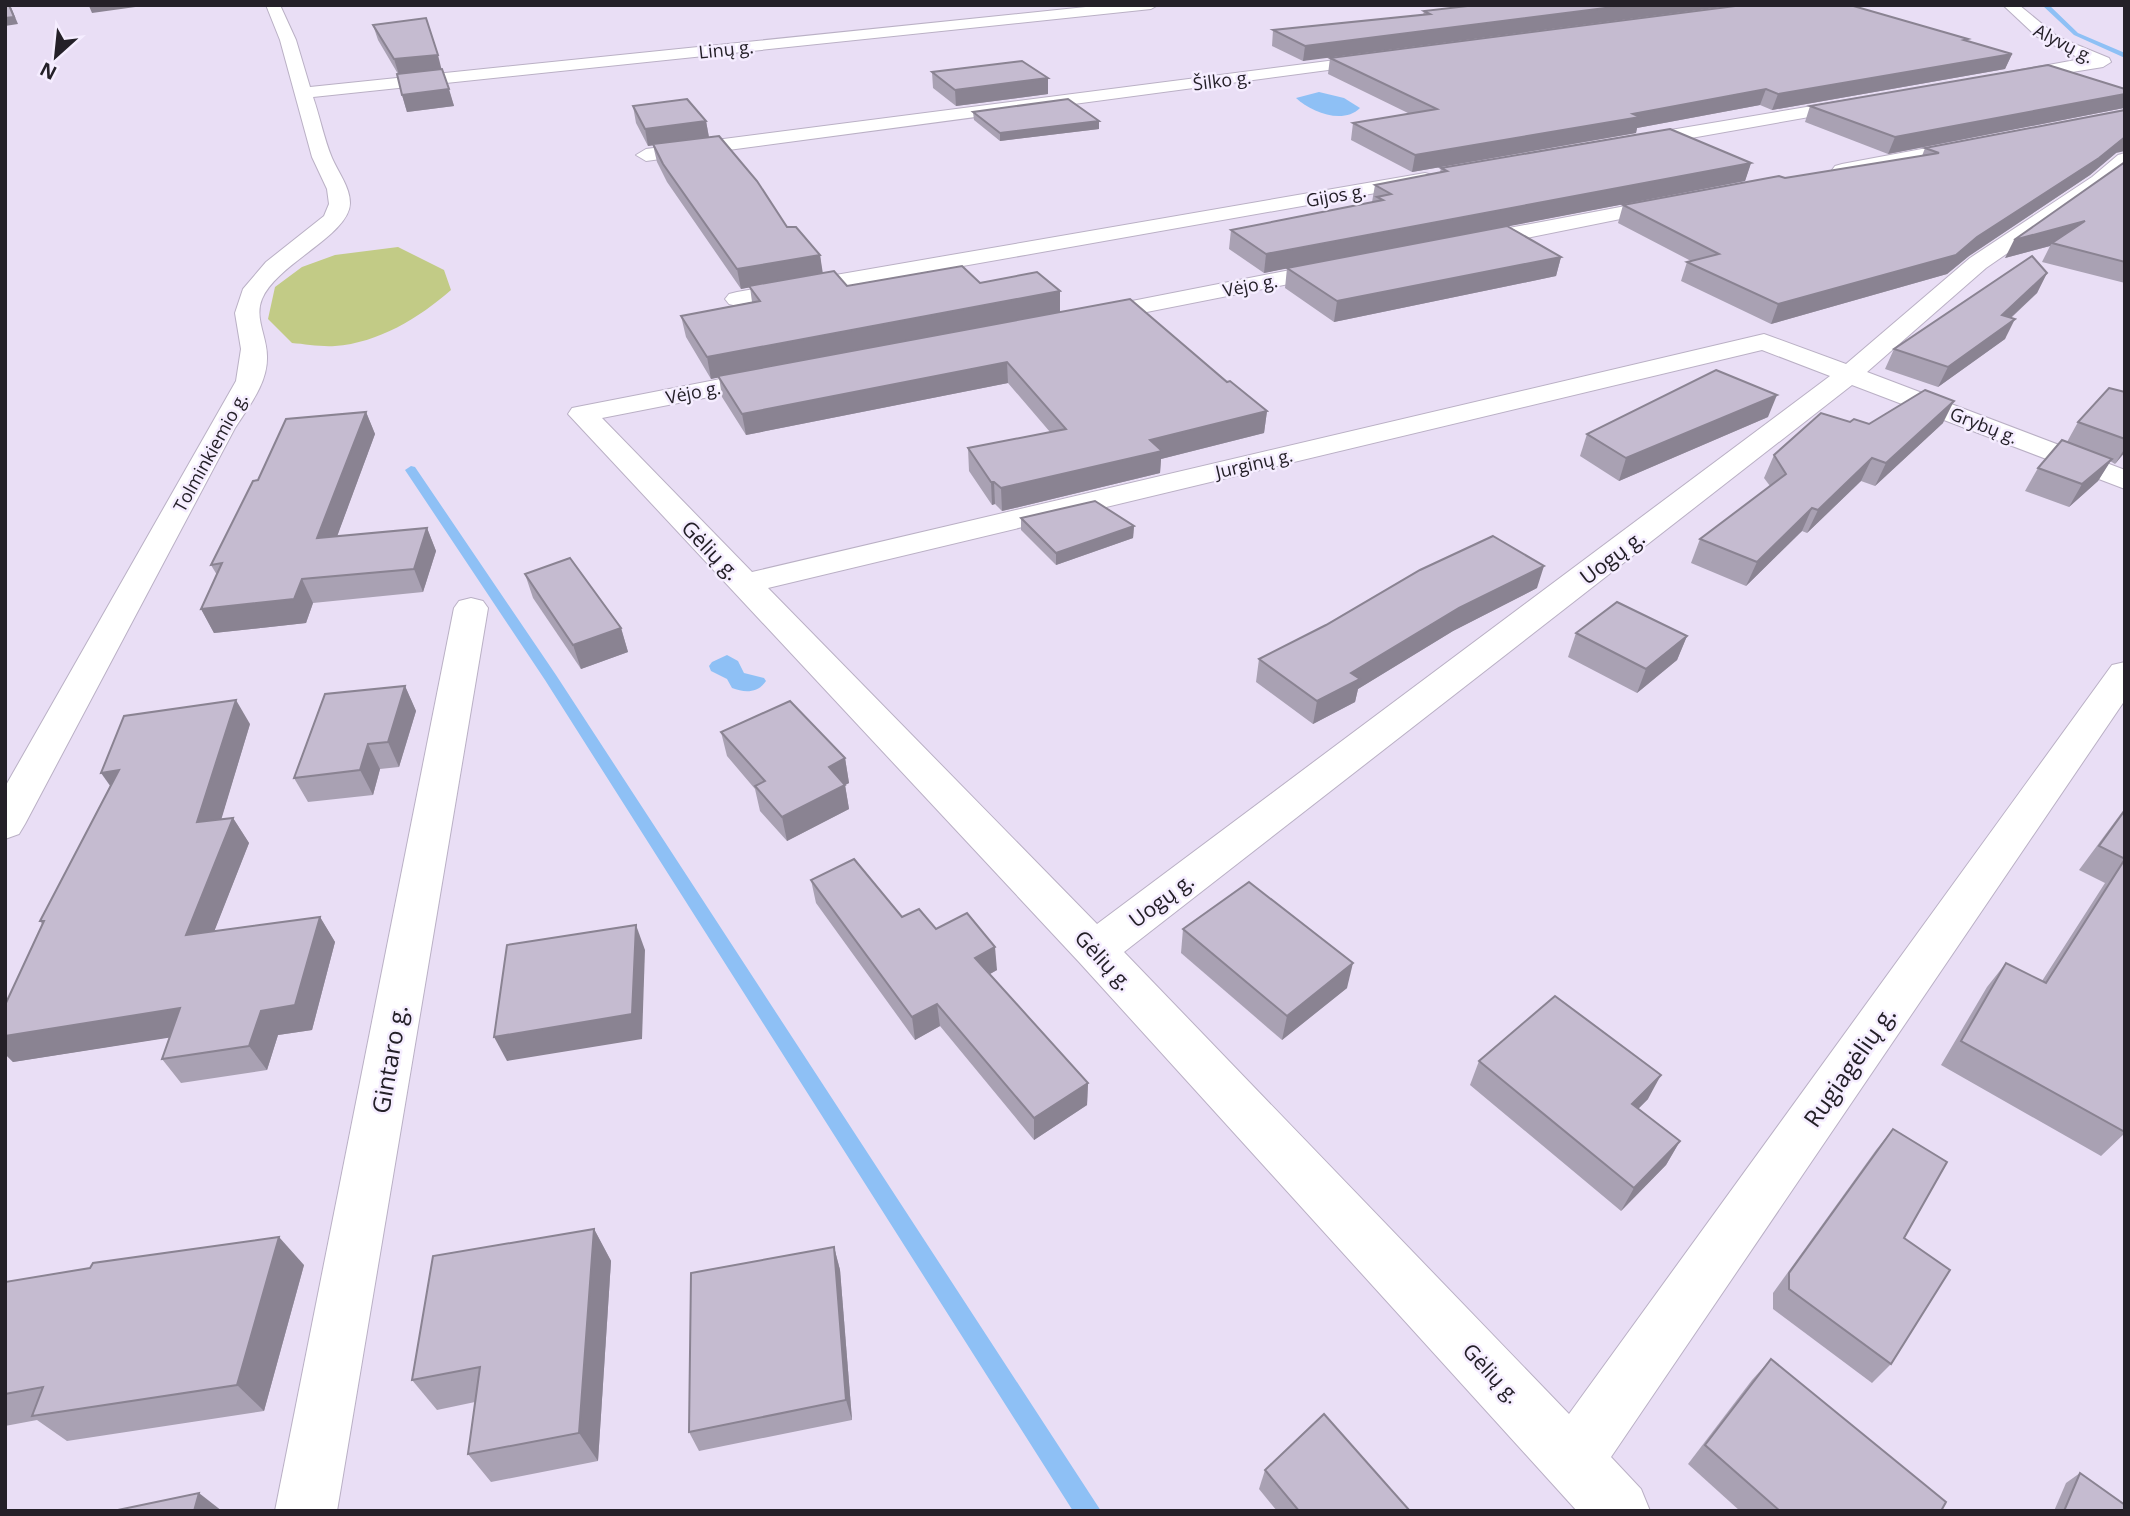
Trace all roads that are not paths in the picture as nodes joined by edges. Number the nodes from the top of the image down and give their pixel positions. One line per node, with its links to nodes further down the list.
1 (273, 5): 8 (street, Tolminkiemio g.)
2 (1151, 5): 8 (street, Linų g.)
3 (2010, 5): 5 (street, Alyvų g.)
4 (1395, 57): 12 (street, Šilko g.)
5 (2100, 61): 6 (street, Alyvų g.); 7 (street)
6 (2125, 69)
7 (1990, 80)
8 (302, 93): 29 (street, Tolminkiemio g.)
9 (1880, 100): 11 (street)
10 (2002, 139): 14 (street)
11 (1604, 148)
12 (646, 155)
13 (2125, 159): 23 (street, Uogų g.)
14 (1824, 174)
15 (1439, 177): 19 (street, Gijos g.)
16 (1701, 197): 17 (street)
17 (1442, 248)
18 (1360, 264): 20 (street, Vėjo g.)
19 (737, 299)
20 (1060, 322)
21 (1764, 342): 23 (street, Grybų g.); 26 (street, Jurginų g.)
22 (800, 372): 24 (street, Vėjo g.)
23 (1851, 373): 25 (street, Grybų g.); 31 (street, Uogų g.)
24 (582, 414): 26 (street, Gėlių g.)
25 (2125, 480)
26 (743, 584): 31 (street, Gėlių g.)
27 (471, 608): 33 (street, Gintaro g.)
28 (2125, 673): 32 (street, Rugiagėlių g.)
29 (15, 792): 30 (street, Tolminkiemio g.)
30 (5, 824)
31 (1095, 950): 32 (street, Gėlių g.)
32 (1573, 1460): 34 (street, Gėlių g.)
33 (306, 1511)
34 (1619, 1511)

